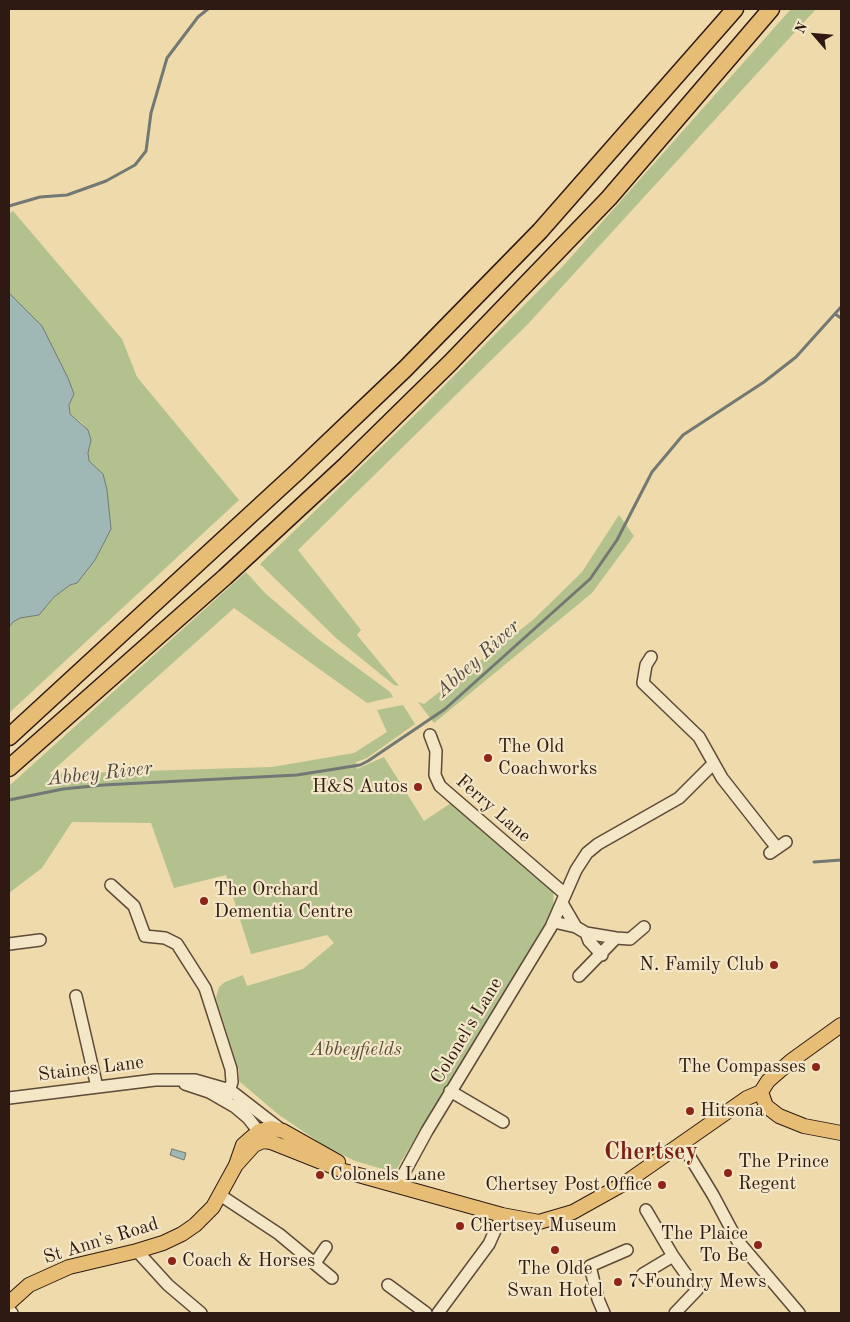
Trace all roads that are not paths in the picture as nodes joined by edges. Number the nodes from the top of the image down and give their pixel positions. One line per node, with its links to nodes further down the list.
1 (735, 9): 5 (highway)
2 (771, 9): 7 (highway)
3 (651, 658): 6 (street)
4 (430, 735): 10 (street, Ferry Lane)
5 (9, 737)
6 (713, 764): 8 (street); 10 (street, Colonel's Lane)
7 (9, 768)
8 (778, 847)
9 (111, 885): 24 (street)
10 (563, 899): 11 (street, Colonel's Lane); 13 (street, Ferry Lane)
11 (554, 922): 13 (street); 22 (street, Colonel's Lane)
12 (644, 927): 14 (street)
13 (581, 930): 14 (street); 17 (street, Ferry Lane)
14 (616, 938): 17 (street)
15 (40, 940): 16 (street)
16 (9, 944)
17 (602, 955): 18 (street)
18 (579, 976)
19 (76, 996): 21 (street)
20 (841, 1025): 23 (main road)
21 (97, 1087): 24 (street, Staines Lane); 25 (street, Staines Lane)
22 (450, 1091): 26 (street); 34 (street, Colonel's Lane)
23 (761, 1092): 29 (main road); 31 (main road)
24 (228, 1095): 27 (street, Staines Lane); 28 (street, Staines Lane)
25 (9, 1098)
26 (502, 1122)
27 (258, 1131): 28 (main road, Staines Lane); 30 (street, Staines Lane); 32 (main road, St Ann's Road)
28 (283, 1131): 33 (main road, Staines Lane)
29 (841, 1133)
30 (271, 1142): 32 (main road, St Ann's Road); 33 (main road, Staines Lane)
31 (682, 1144): 37 (main road); 54 (street)
32 (236, 1165): 35 (main road, St Ann's Road)
33 (360, 1175): 34 (main road)
34 (397, 1186): 37 (main road)
35 (220, 1195): 40 (main road, St Ann's Road); 42 (street)
36 (646, 1210): 41 (street)
37 (502, 1215): 51 (street)
38 (326, 1247): 42 (street)
39 (627, 1250): 52 (street)
40 (137, 1251): 46 (main road, St Ann's Road); 49 (street)
41 (673, 1256): 44 (street); 53 (street)
42 (315, 1262): 43 (street)
43 (332, 1278)
44 (646, 1278)
45 (388, 1285): 50 (street)
46 (9, 1303)
47 (9, 1310): 48 (street)
48 (12, 1313)
49 (201, 1313)
50 (426, 1313)
51 (438, 1313)
52 (604, 1313)
53 (675, 1313)
54 (799, 1313)

